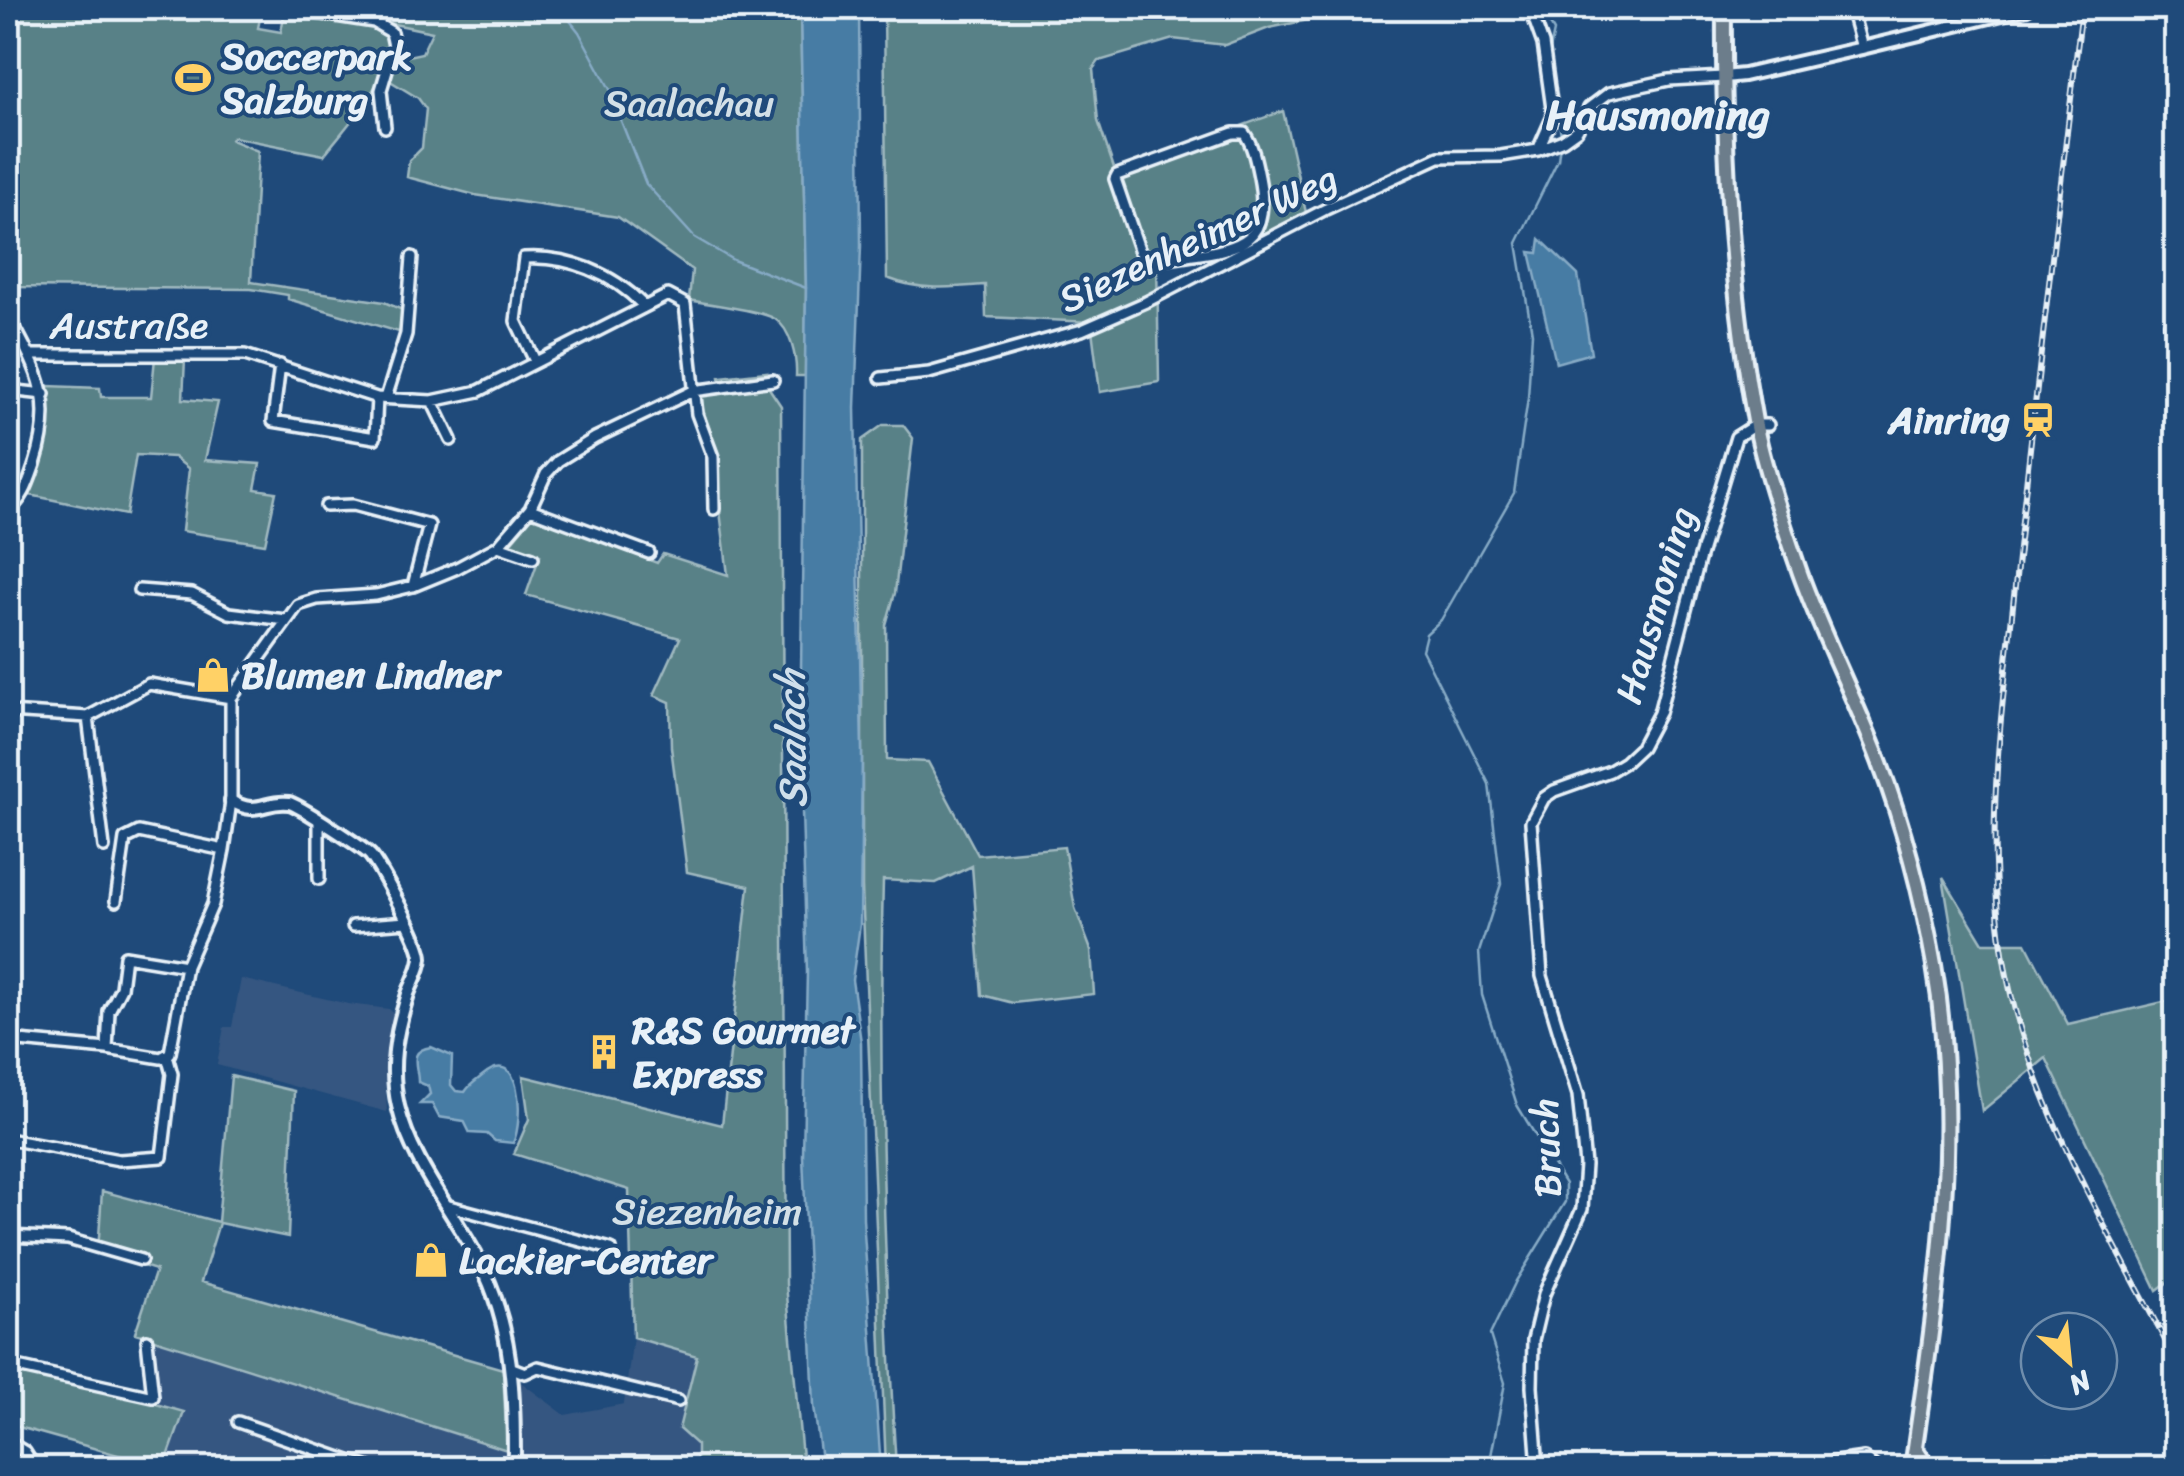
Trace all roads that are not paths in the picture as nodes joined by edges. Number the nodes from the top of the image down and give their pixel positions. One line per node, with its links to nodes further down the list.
1 (284, 8): 8 (street)
2 (1530, 8): 9 (street)
3 (1724, 8): 7 (main road)
4 (1851, 8): 6 (street)
5 (2027, 8): 6 (street)
6 (1862, 48): 7 (street)
7 (1724, 77): 9 (street, Siezenheimer Weg); 27 (main road)
8 (385, 127)
9 (1538, 150): 11 (street, Siezenheimer Weg)
10 (1259, 224): 10 (street); 11 (street)
11 (1275, 238): 20 (street, Siezenheimer Weg)
12 (412, 257): 25 (street)
13 (643, 305): 18 (street, Austraße); 18 (street); 23 (street)
14 (8, 314): 17 (street)
15 (2170, 324): 16 (street)
16 (2176, 351)
17 (29, 355): 19 (street, Austraße); 24 (street, Austraße)
18 (536, 362): 26 (street, Austraße)
19 (280, 365): 25 (street, Austraße); 25 (street)
20 (881, 378)
21 (774, 380): 23 (street)
22 (8, 390): 24 (street)
23 (693, 391): 31 (street); 32 (street)
24 (44, 394): 30 (street, Austraße)
25 (381, 398): 26 (street, Austraße)
26 (432, 401): 28 (street)
27 (1762, 425): 44 (street, Hausmoning); 66 (main road)
28 (451, 440)
29 (326, 506): 36 (street)
30 (9, 508)
31 (714, 509)
32 (530, 510): 33 (street); 34 (street)
33 (498, 546): 35 (street); 36 (street)
34 (648, 554)
35 (533, 558)
36 (412, 586): 38 (street)
37 (139, 590): 38 (street)
38 (286, 620): 39 (street)
39 (231, 698): 41 (street); 42 (street)
40 (8, 712): 41 (street)
41 (88, 717): 45 (street)
42 (231, 801): 43 (street); 46 (street)
43 (319, 820): 47 (street); 49 (street)
44 (1531, 822): 70 (street, Bruch)
45 (104, 847)
46 (224, 850): 48 (street); 51 (street)
47 (319, 880)
48 (116, 901)
49 (407, 922): 50 (street); 56 (street)
50 (353, 926)
51 (186, 966): 53 (street); 54 (street)
52 (8, 1040): 53 (street)
53 (108, 1048): 54 (street)
54 (167, 1056): 55 (street)
55 (8, 1139)
56 (449, 1206): 58 (street); 62 (street)
57 (8, 1236): 59 (street)
58 (610, 1249)
59 (141, 1260)
60 (147, 1340): 61 (street)
61 (8, 1365)
62 (512, 1368): 63 (street); 69 (street)
63 (678, 1400)
64 (238, 1422): 68 (street)
65 (8, 1442): 67 (street)
66 (1915, 1448): 73 (main road); 74 (main road)
67 (35, 1468)
68 (370, 1468)
69 (514, 1468)
70 (1538, 1468)
71 (1793, 1468): 72 (street)
72 (1876, 1468)
73 (1912, 1468)
74 (1928, 1468)
75 (2022, 1468): 76 (street)
76 (2124, 1468)

